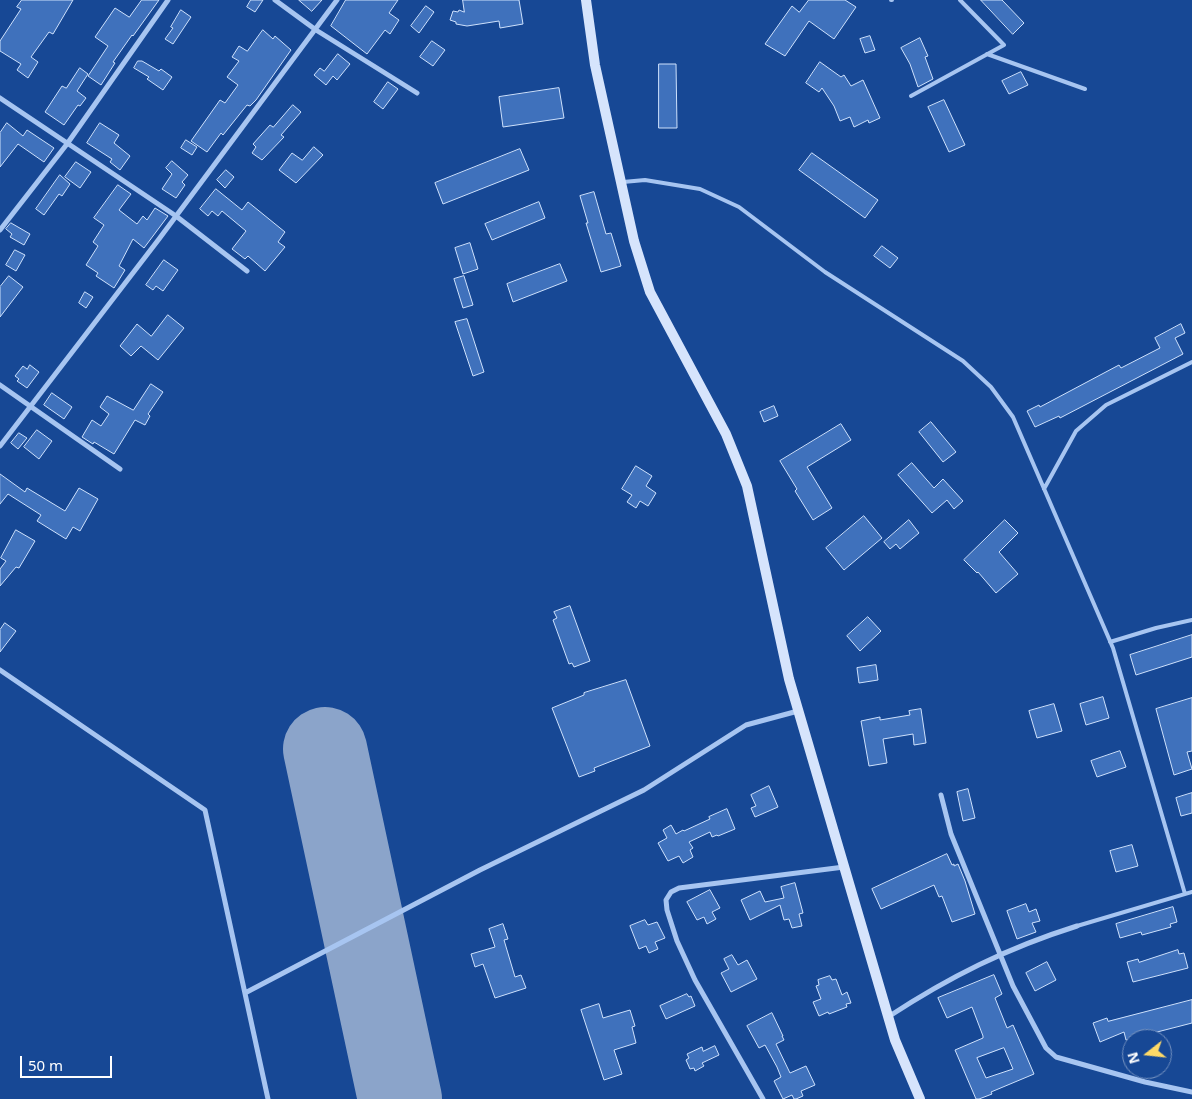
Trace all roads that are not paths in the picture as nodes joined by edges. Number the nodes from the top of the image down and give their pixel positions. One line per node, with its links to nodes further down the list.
1 (168, 0): 12 (street)
2 (275, 0): 6 (street)
3 (336, 0): 6 (street)
4 (586, 0): 13 (street)
5 (960, 0): 7 (lane)
6 (316, 30): 9 (street); 14 (street)
7 (987, 54): 8 (lane); 10 (lane)
8 (1085, 89)
9 (417, 93)
10 (911, 96)
11 (0, 98): 12 (street)
12 (67, 144): 14 (street); 15 (street)
13 (621, 182): 22 (lane); 26 (street)
14 (176, 216): 16 (street); 19 (street)
15 (0, 230)
16 (247, 271)
17 (1192, 362): 22 (lane)
18 (0, 384): 19 (street)
19 (31, 406): 20 (street); 21 (street)
20 (0, 446)
21 (120, 469)
22 (1044, 489): 24 (lane)
23 (1192, 620): 24 (lane)
24 (1110, 642): 30 (lane)
25 (0, 670): 33 (street)
26 (798, 711): 28 (street); 33 (street)
27 (941, 795): 32 (street)
28 (844, 866): 34 (street); 37 (street)
29 (1192, 892): 30 (lane)
30 (1185, 894): 31 (lane)
31 (1077, 926): 32 (street)
32 (1000, 953): 34 (street); 35 (street)
33 (245, 992): 36 (street)
34 (888, 1017): 38 (street)
35 (1192, 1092)
36 (268, 1099)
37 (763, 1099)
38 (920, 1099)

